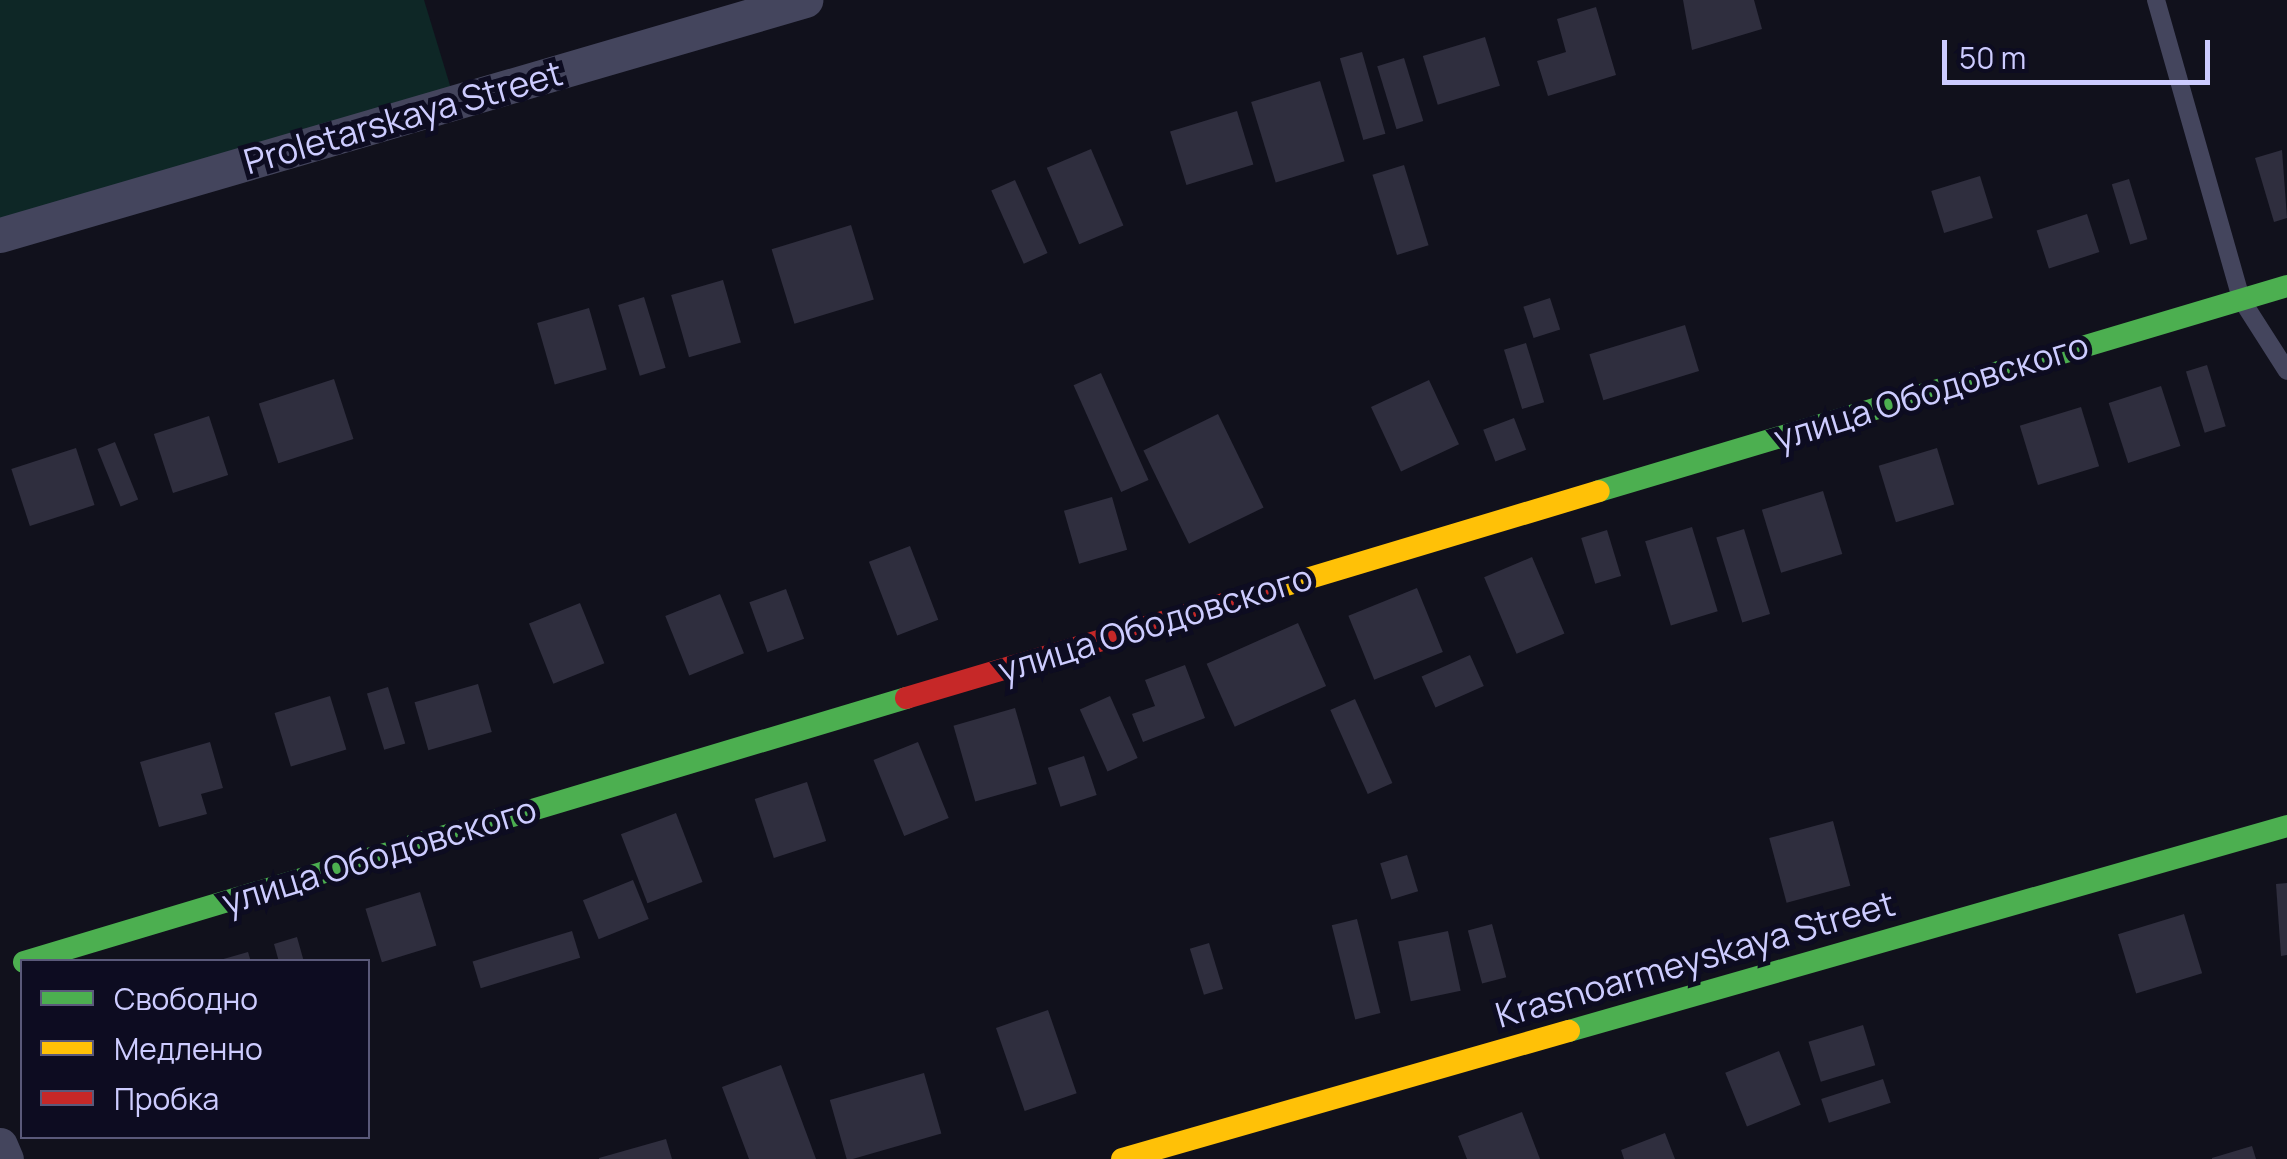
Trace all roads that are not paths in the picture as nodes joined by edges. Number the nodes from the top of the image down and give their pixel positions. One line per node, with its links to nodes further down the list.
1 (805, 0): 3 (street, Proletarskaya Street)
2 (2156, 0): 5 (lane)
3 (0, 235)
4 (2287, 286): 5 (street, улица Ободовского)
5 (2242, 299): 6 (lane); 8 (street, улица Ободовского)
6 (2287, 371)
7 (2287, 826): 11 (street, Krasnoarmeyskaya Street)
8 (33, 959)
9 (0, 1145): 10 (street)
10 (6, 1159)
11 (1122, 1159)

